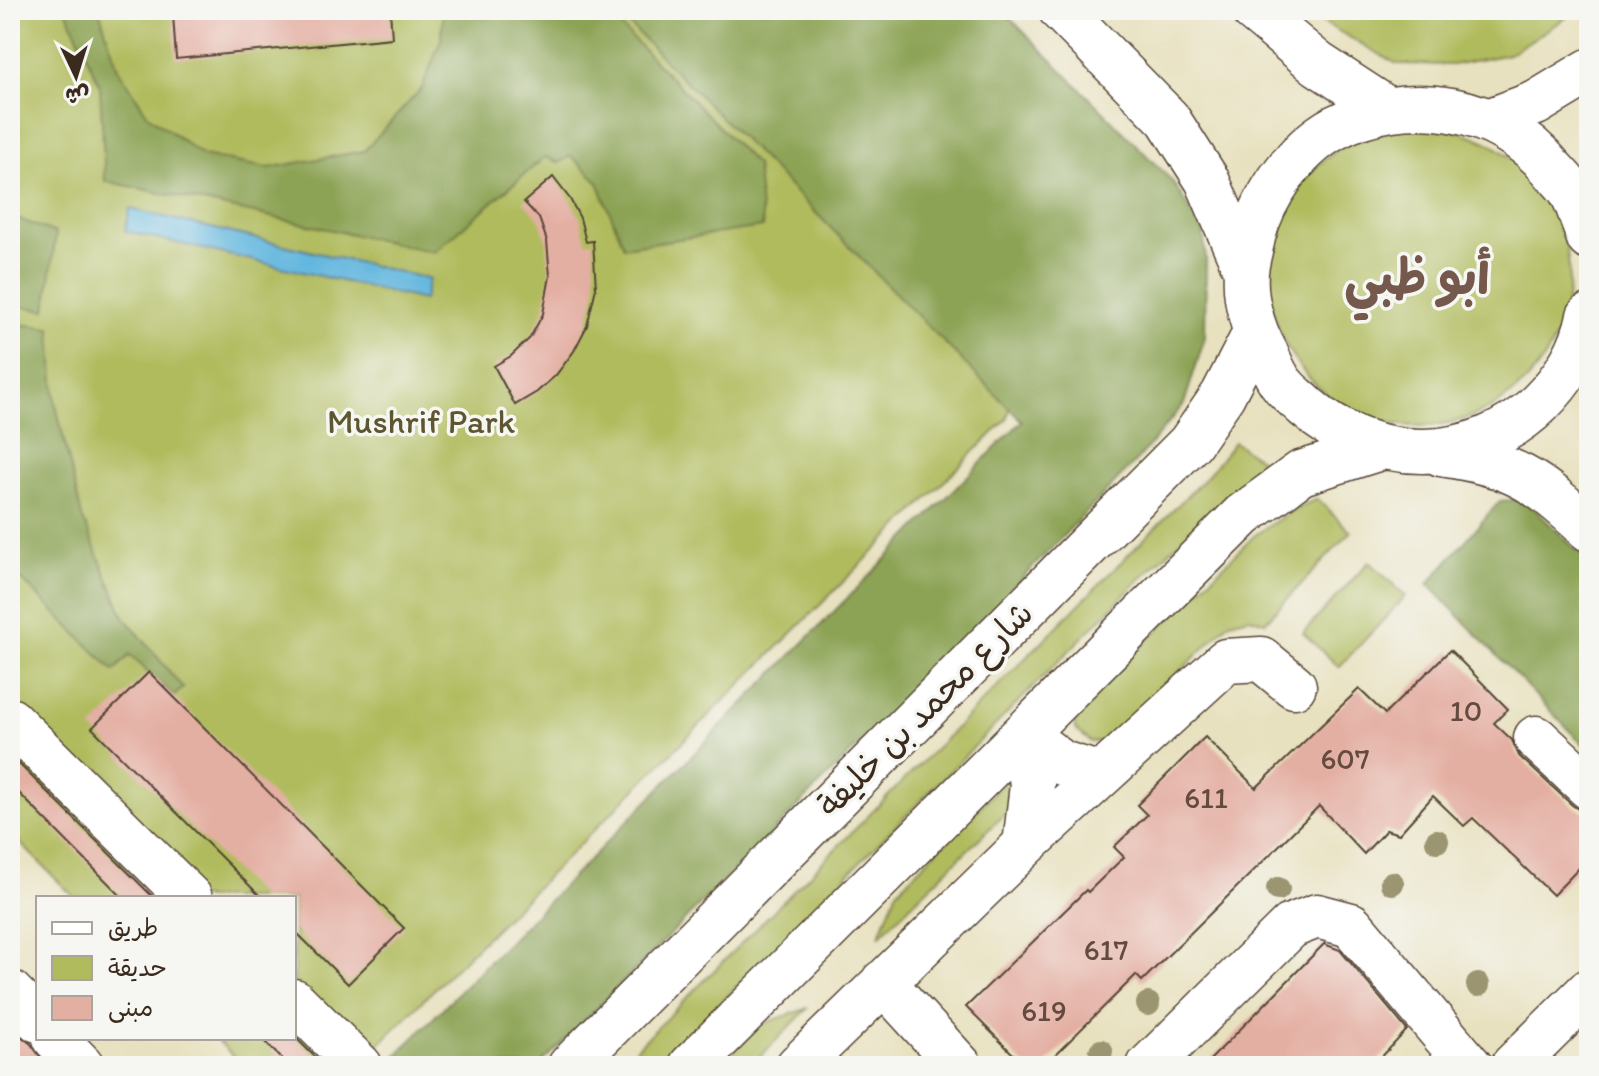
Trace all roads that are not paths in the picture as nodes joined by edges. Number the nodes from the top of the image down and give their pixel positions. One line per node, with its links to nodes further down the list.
1 (1061, 10): 7 (main road)
2 (1253, 10): 4 (main road)
3 (1589, 71): 5 (main road)
4 (1387, 109): 5 (main road); 7 (main road)
5 (1491, 120): 6 (main road)
6 (1589, 238)
7 (1246, 271): 8 (main road)
8 (1255, 333): 10 (main road); 29 (main road, شارع محمد بن خليفة)
9 (1588, 335): 11 (main road)
10 (1380, 448): 11 (main road); 15 (main road)
11 (1431, 452): 12 (main road)
12 (1589, 529)
13 (1294, 686): 17 (main road)
14 (10, 720): 20 (main road)
15 (1025, 735): 17 (main road); 19 (main road); 30 (main road)
16 (1536, 738): 18 (main road)
17 (1101, 775): 19 (main road)
18 (1589, 787)
19 (1025, 845): 21 (main road)
20 (188, 896)
21 (883, 982): 31 (main road); 32 (main road)
22 (1589, 991): 35 (main road)
23 (10, 992): 25 (main road)
24 (296, 1003): 28 (main road)
25 (36, 1018)
26 (57, 1040): 27 (main road)
27 (82, 1066)
28 (360, 1066)
29 (570, 1066)
30 (691, 1066)
31 (798, 1066)
32 (960, 1066)
33 (1149, 1066): 34 (main road)
34 (1470, 1066)
35 (1513, 1066)

